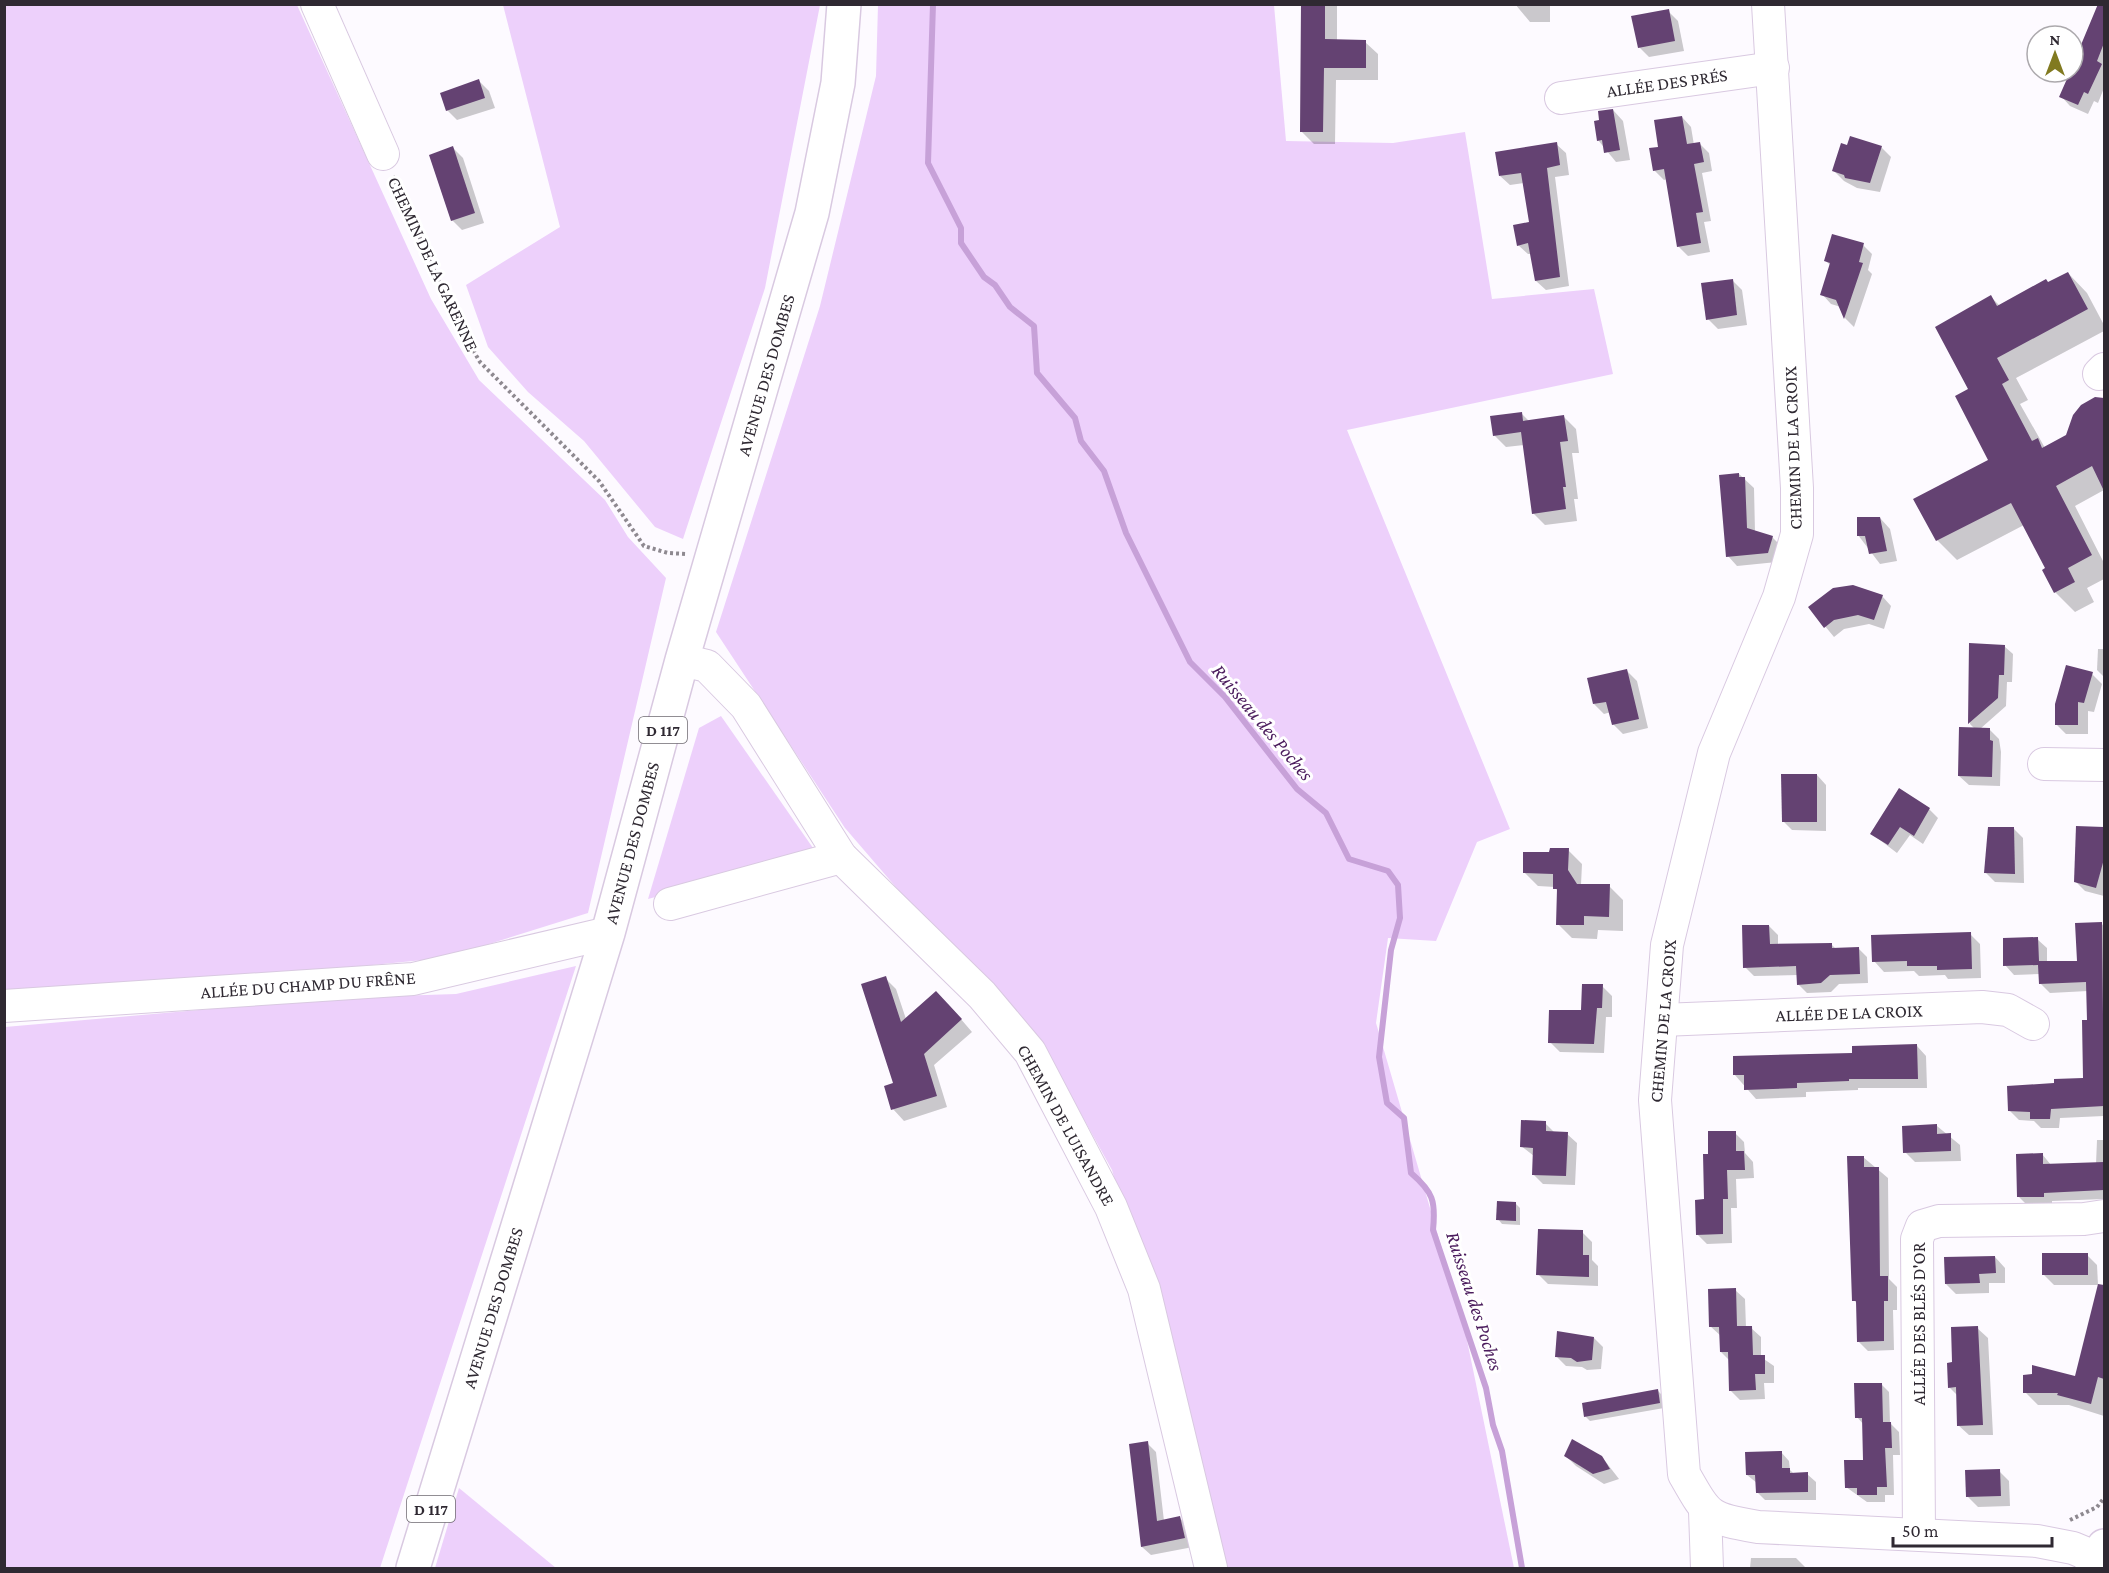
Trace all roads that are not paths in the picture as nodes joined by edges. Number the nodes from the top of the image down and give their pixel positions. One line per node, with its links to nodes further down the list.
1 (317, 4): 6 (street, CHEMIN DE LA GARENNE)
2 (844, 4): 7 (main road, AVENUE DES DOMBES / D 117)
3 (1768, 4): 4 (street, CHEMIN DE LA CROIX)
4 (1773, 68): 5 (street, ALLÉE DES PRÉS); 14 (street, CHEMIN DE LA CROIX)
5 (1561, 98)
6 (383, 154)
7 (682, 660): 10 (street, CHEMIN DE LUISANDRE); 12 (main road, AVENUE DES DOMBES / D 117)
8 (2044, 764): 9 (street)
9 (2104, 765)
10 (841, 857): 11 (street); 21 (street, CHEMIN DE LUISANDRE)
11 (670, 904)
12 (608, 933): 13 (street, ALLÉE DU CHAMP DU FRÊNE); 20 (main road, AVENUE DES DOMBES / D 117)
13 (4, 1006)
14 (1662, 1020): 15 (street, ALLÉE DE LA CROIX); 17 (street, CHEMIN DE LA CROIX)
15 (2033, 1024)
16 (2104, 1216): 18 (street, ALLÉE DES BLÉS D'OR)
17 (1705, 1511): 18 (street); 22 (street)
18 (1919, 1534): 19 (street)
19 (2098, 1558)
20 (413, 1569)
21 (1211, 1569)
22 (1707, 1569)

